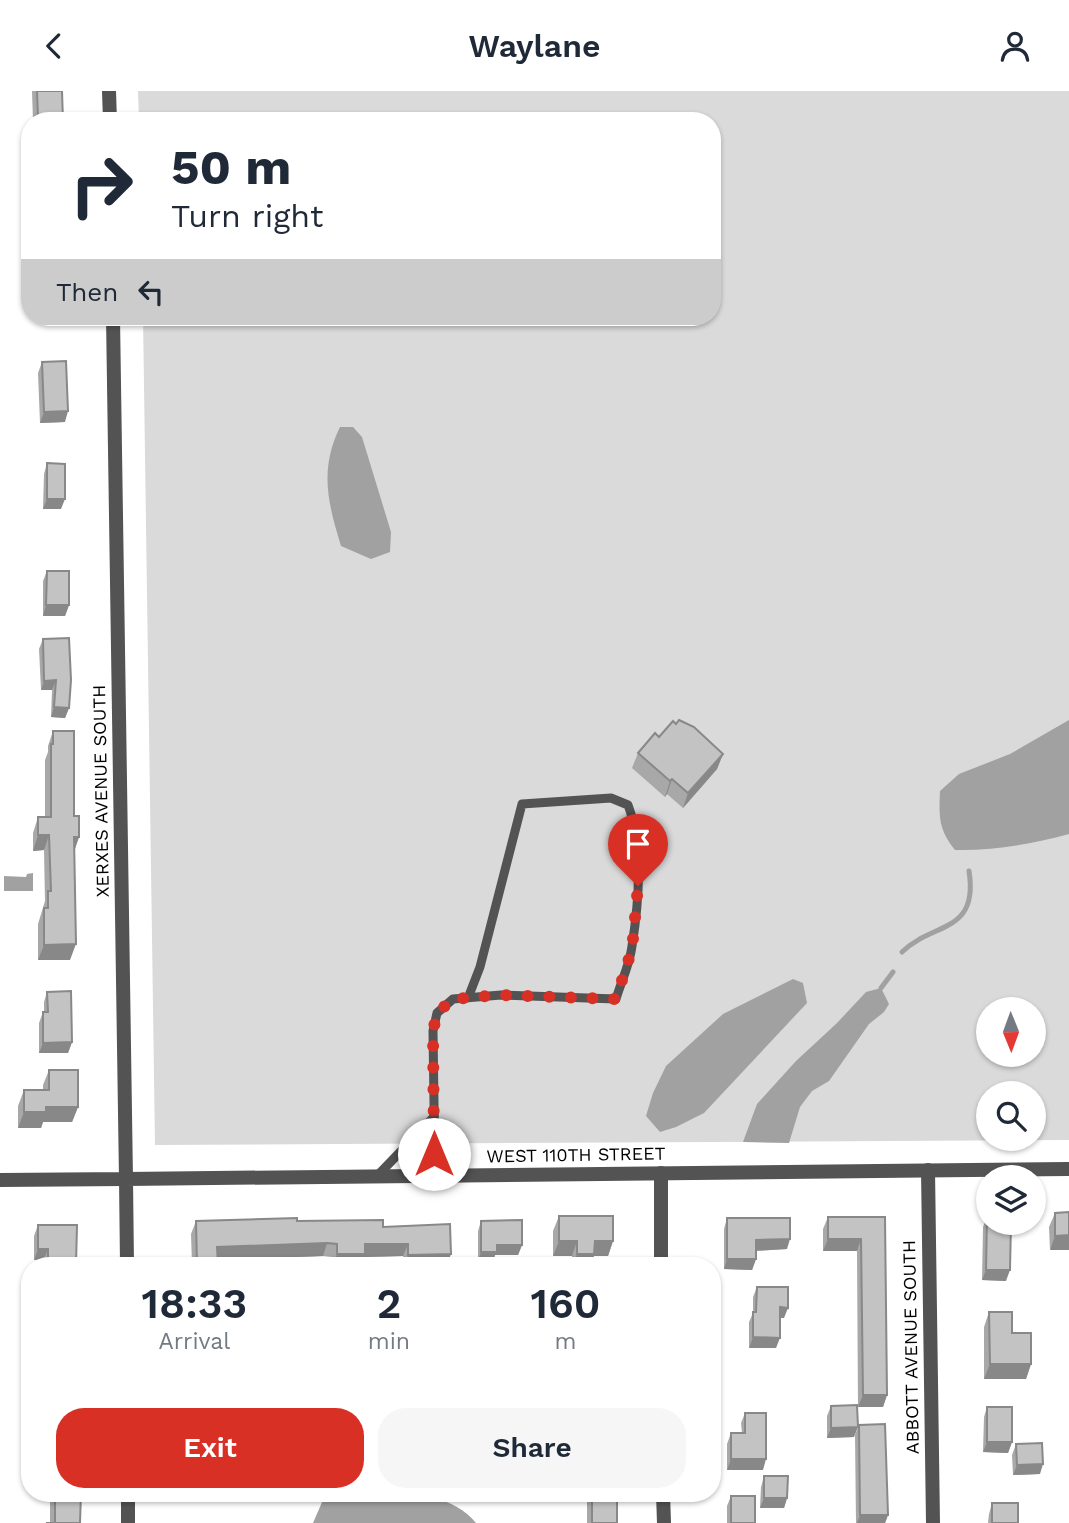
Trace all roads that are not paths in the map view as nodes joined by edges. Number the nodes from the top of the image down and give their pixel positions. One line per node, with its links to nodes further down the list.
1 (110, 91): 2 (street)
2 (110, 112)
3 (113, 326): 11 (street, XERXES AVENUE SOUTH)
4 (468, 998): 4 (lane); 5 (lane)
5 (434, 1117): 9 (lane); 10 (lane)
6 (1069, 1169): 7 (street, WEST 110TH STREET)
7 (928, 1170): 8 (street, WEST 110TH STREET); 19 (street, ABBOTT AVENUE SOUTH)
8 (661, 1173): 9 (street, WEST 110TH STREET); 14 (street)
9 (435, 1175): 10 (street, WEST 110TH STREET)
10 (377, 1176): 11 (street, WEST 110TH STREET)
11 (126, 1179): 12 (street, WEST 110TH STREET); 13 (street, XERXES AVENUE SOUTH)
12 (0, 1180)
13 (127, 1257)
14 (662, 1257)
15 (128, 1502): 17 (street)
16 (663, 1502): 18 (street)
17 (128, 1523)
18 (664, 1523)
19 (933, 1523)

